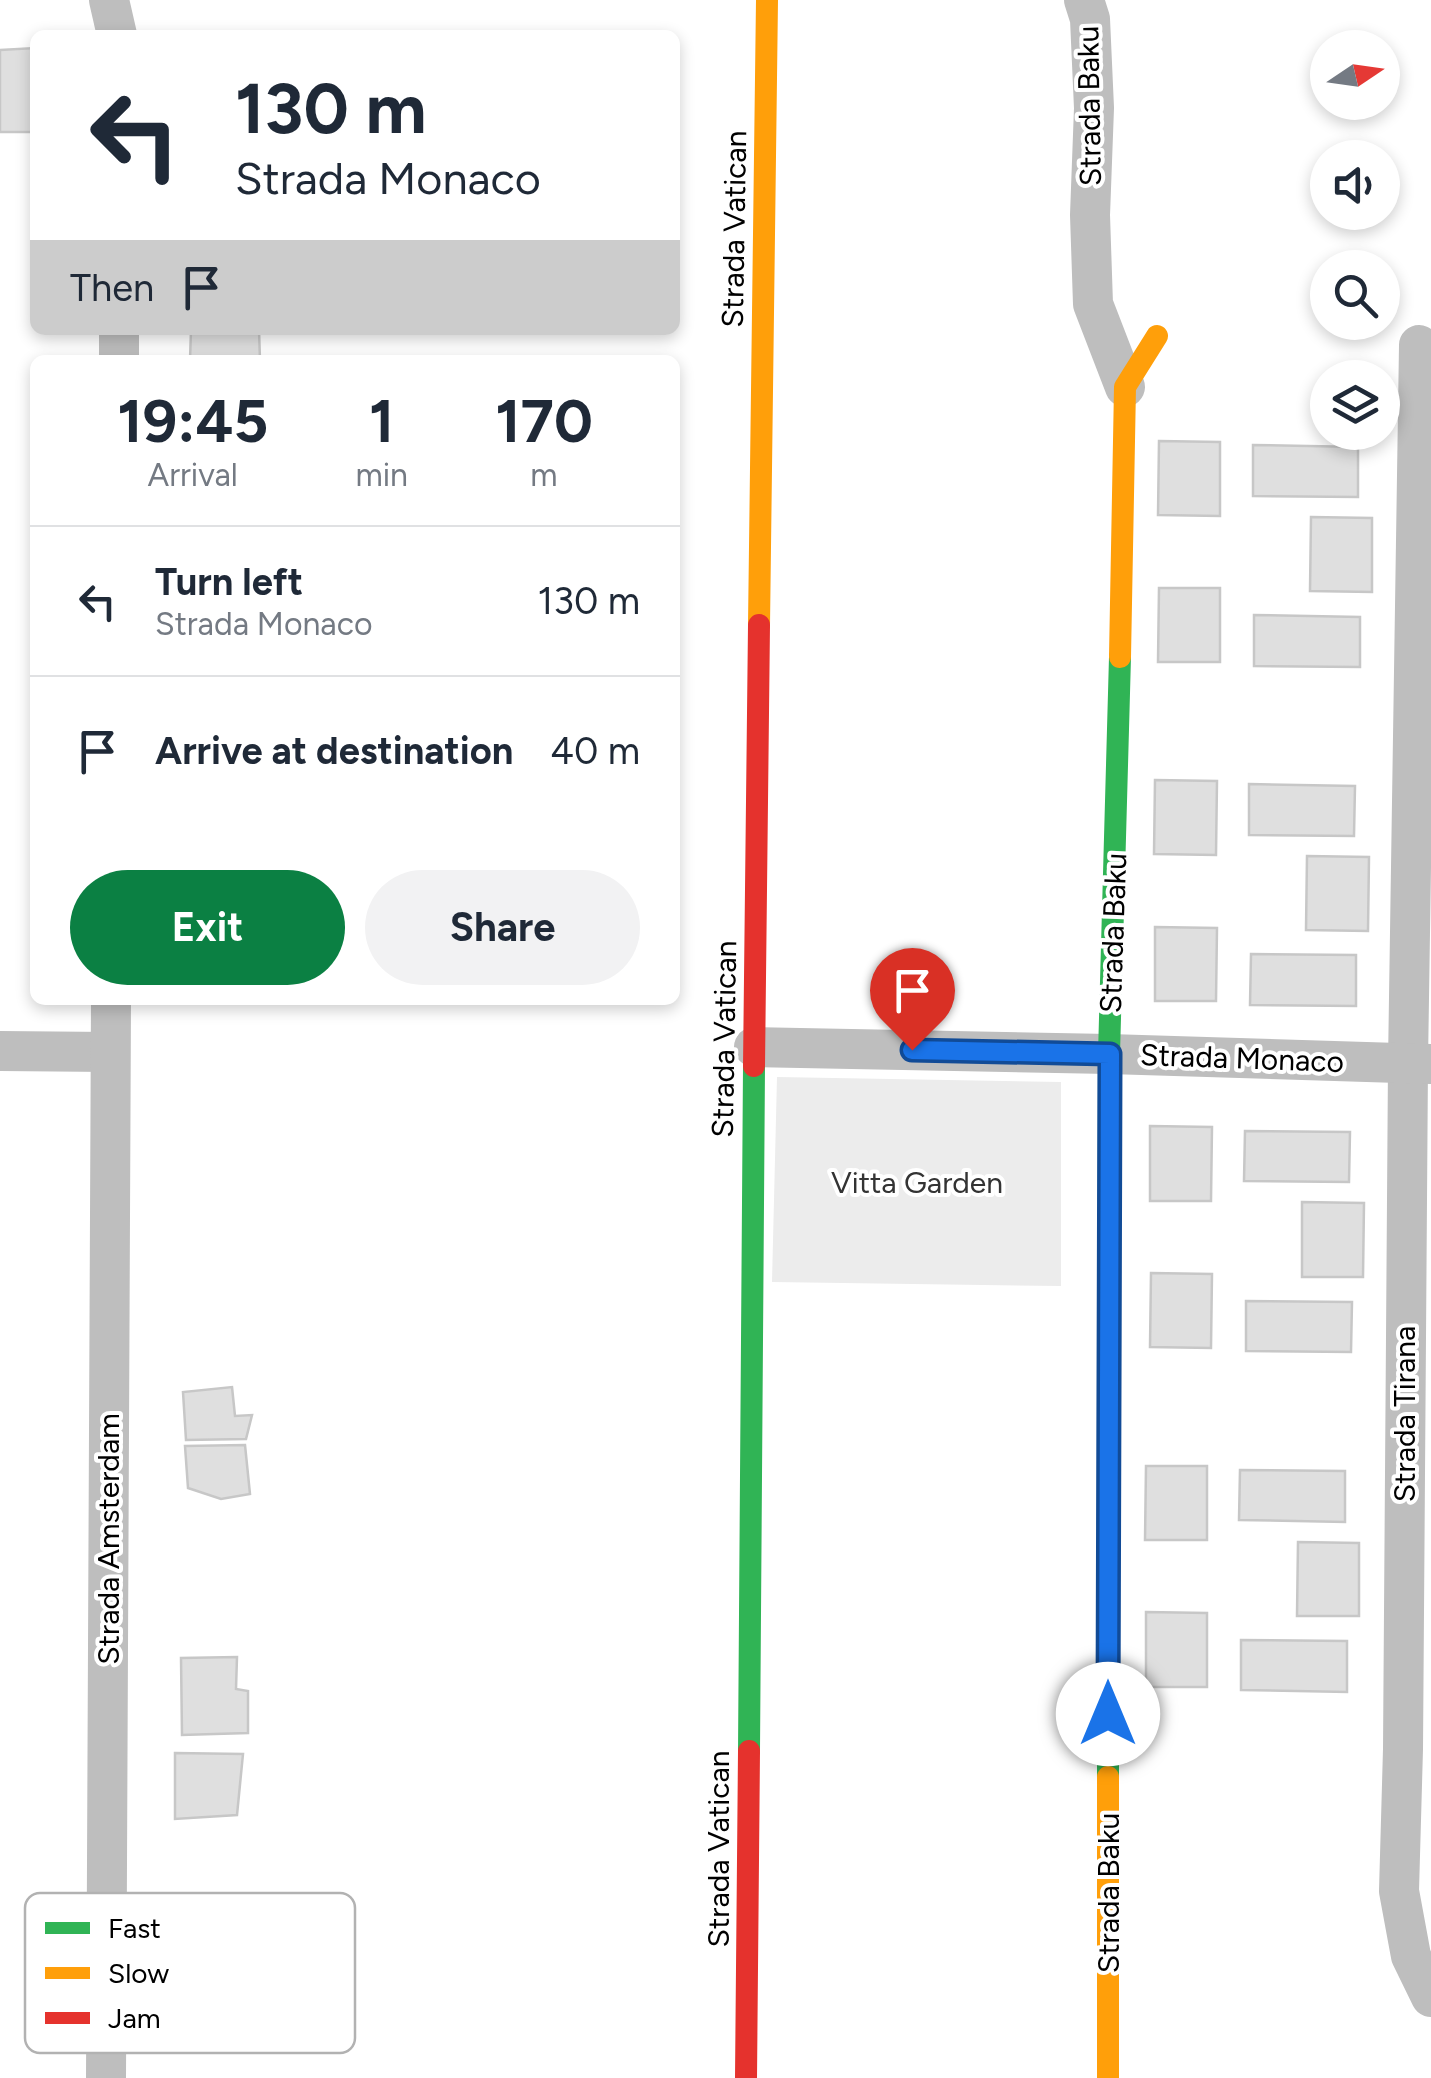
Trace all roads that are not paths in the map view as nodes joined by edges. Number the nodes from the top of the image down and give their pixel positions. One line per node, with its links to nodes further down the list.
1 (109, 0): 4 (street)
2 (767, 0): 9 (street, Strada Vatican)
3 (1084, 0): 7 (street, Strada Baku)
4 (116, 30)
5 (1157, 336): 7 (street)
6 (1419, 345): 13 (street, Strada Tirana)
7 (1125, 387): 12 (street, Strada Baku)
8 (110, 1005): 11 (street, Strada Amsterdam)
9 (754, 1046): 12 (street, Strada Monaco); 18 (street, Strada Vatican)
10 (0, 1051): 11 (street)
11 (110, 1052): 14 (street, Strada Amsterdam)
12 (1110, 1054): 13 (street, Strada Monaco); 19 (street, Strada Baku)
13 (1419, 1063): 15 (street, Strada Tirana)
14 (107, 1893)
15 (1431, 1996)
16 (106, 2053): 17 (street, Strada Amsterdam)
17 (106, 2078)
18 (746, 2078)
19 (1108, 2078)

